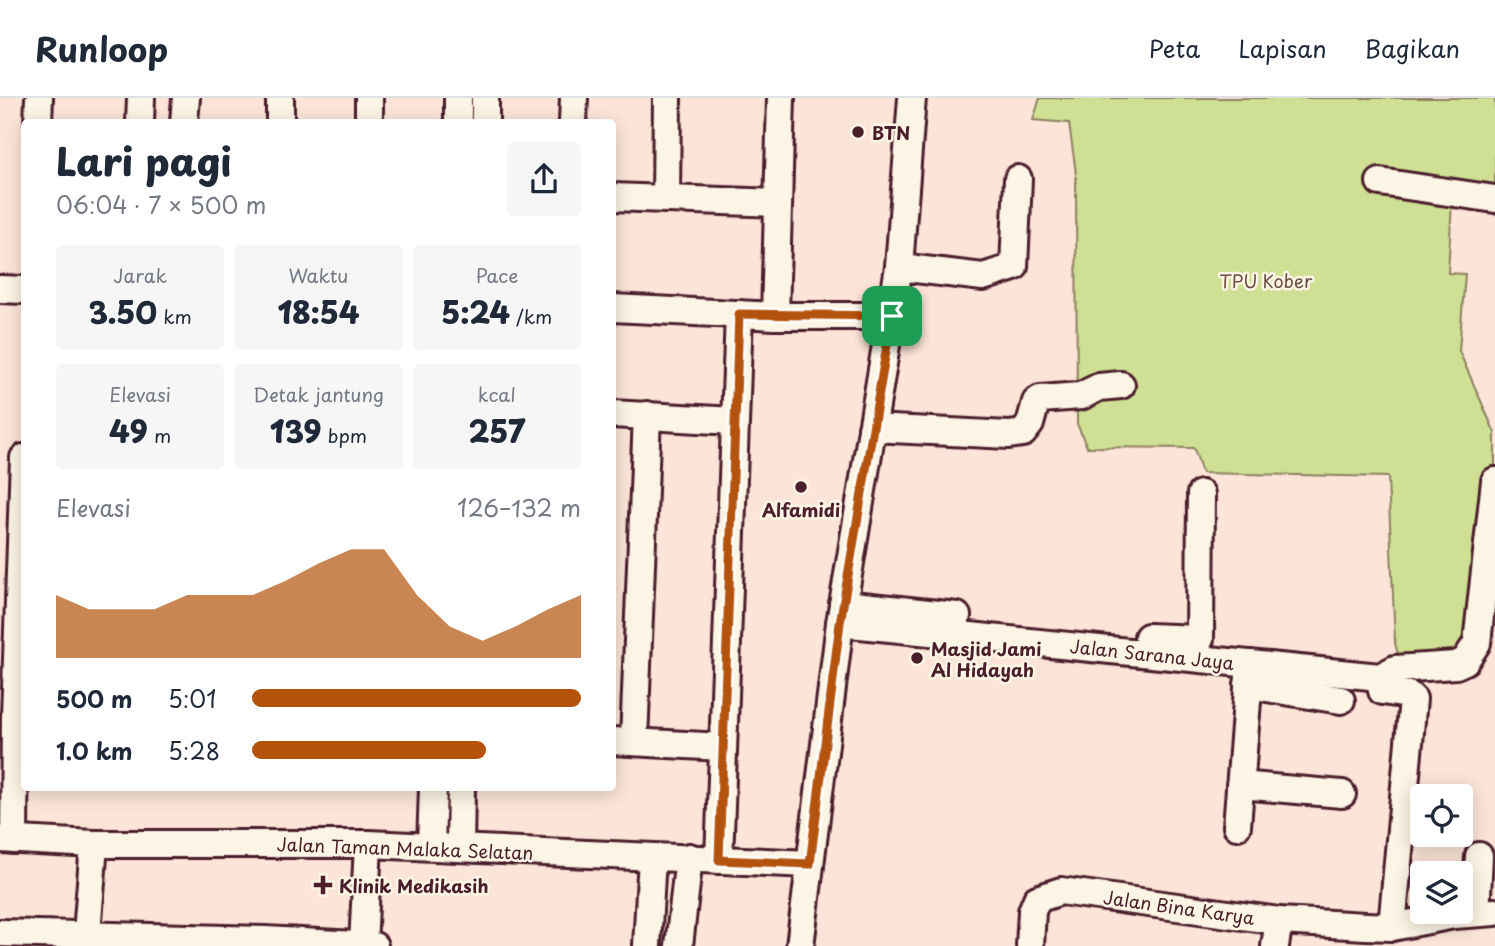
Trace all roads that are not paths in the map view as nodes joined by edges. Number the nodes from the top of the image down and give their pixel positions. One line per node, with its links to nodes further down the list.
1 (39, 98): 13 (street)
2 (141, 98): 14 (street)
3 (186, 98): 15 (street)
4 (281, 98): 16 (street)
5 (369, 98): 17 (street)
6 (458, 98): 18 (street)
7 (485, 98): 19 (street)
8 (574, 98): 20 (street)
9 (667, 98): 24 (street)
10 (763, 98): 26 (street)
11 (781, 98): 26 (street)
12 (912, 98): 27 (street)
13 (38, 119)
14 (140, 119)
15 (184, 119)
16 (280, 119)
17 (369, 119)
18 (458, 119)
19 (485, 119)
20 (573, 119)
21 (1018, 179): 27 (street)
22 (1380, 183): 25 (street)
23 (616, 197): 24 (street)
24 (666, 199): 26 (street)
25 (1495, 199)
26 (769, 202): 32 (street)
27 (899, 267): 33 (street)
28 (0, 289): 29 (street)
29 (21, 290)
30 (616, 308): 31 (street)
31 (739, 314): 32 (street); 37 (street)
32 (775, 316): 33 (street)
33 (892, 316): 38 (street)
34 (1121, 385): 38 (street)
35 (616, 414): 36 (street)
36 (647, 415): 37 (street); 49 (street)
37 (734, 421): 50 (street)
38 (872, 428): 42 (street)
39 (1495, 481): 41 (street)
40 (1201, 494): 42 (street)
41 (1493, 522): 43 (street)
42 (842, 614): 45 (street, Jalan Sarana Jaya); 65 (street)
43 (1486, 645): 46 (street)
44 (21, 652): 48 (street)
45 (1249, 674): 46 (street, Jalan Sarana Jaya); 47 (street); 51 (street)
46 (1380, 677): 67 (street)
47 (1341, 700)
48 (20, 716): 56 (street)
49 (623, 741): 50 (street)
50 (723, 747): 64 (street)
51 (1240, 785): 54 (street); 55 (street)
52 (433, 791): 59 (street)
53 (461, 791): 60 (street)
54 (1342, 794)
55 (1237, 826)
56 (7, 840): 57 (street, Jalan Taman Malaka Selatan)
57 (94, 844): 58 (street, Jalan Taman Malaka Selatan); 70 (street)
58 (368, 844): 59 (street, Jalan Taman Malaka Selatan); 73 (street)
59 (431, 846): 60 (street, Jalan Taman Malaka Selatan)
60 (460, 848): 62 (street, Jalan Taman Malaka Selatan)
61 (1479, 856): 66 (street)
62 (652, 857): 63 (street, Jalan Taman Malaka Selatan); 74 (street)
63 (689, 857): 64 (street, Jalan Taman Malaka Selatan); 75 (street)
64 (719, 860): 65 (street, Jalan Taman Malaka Selatan)
65 (810, 864): 76 (street)
66 (1485, 913): 67 (street, Jalan Bina Karya)
67 (1392, 927): 69 (street, Jalan Bina Karya)
68 (0, 933): 70 (street)
69 (1277, 933): 77 (street, Jalan Bina Karya)
70 (87, 940): 71 (street)
71 (179, 942): 72 (street)
72 (265, 943): 73 (street)
73 (367, 946)
74 (647, 946)
75 (679, 946)
76 (800, 946)
77 (1030, 946)

